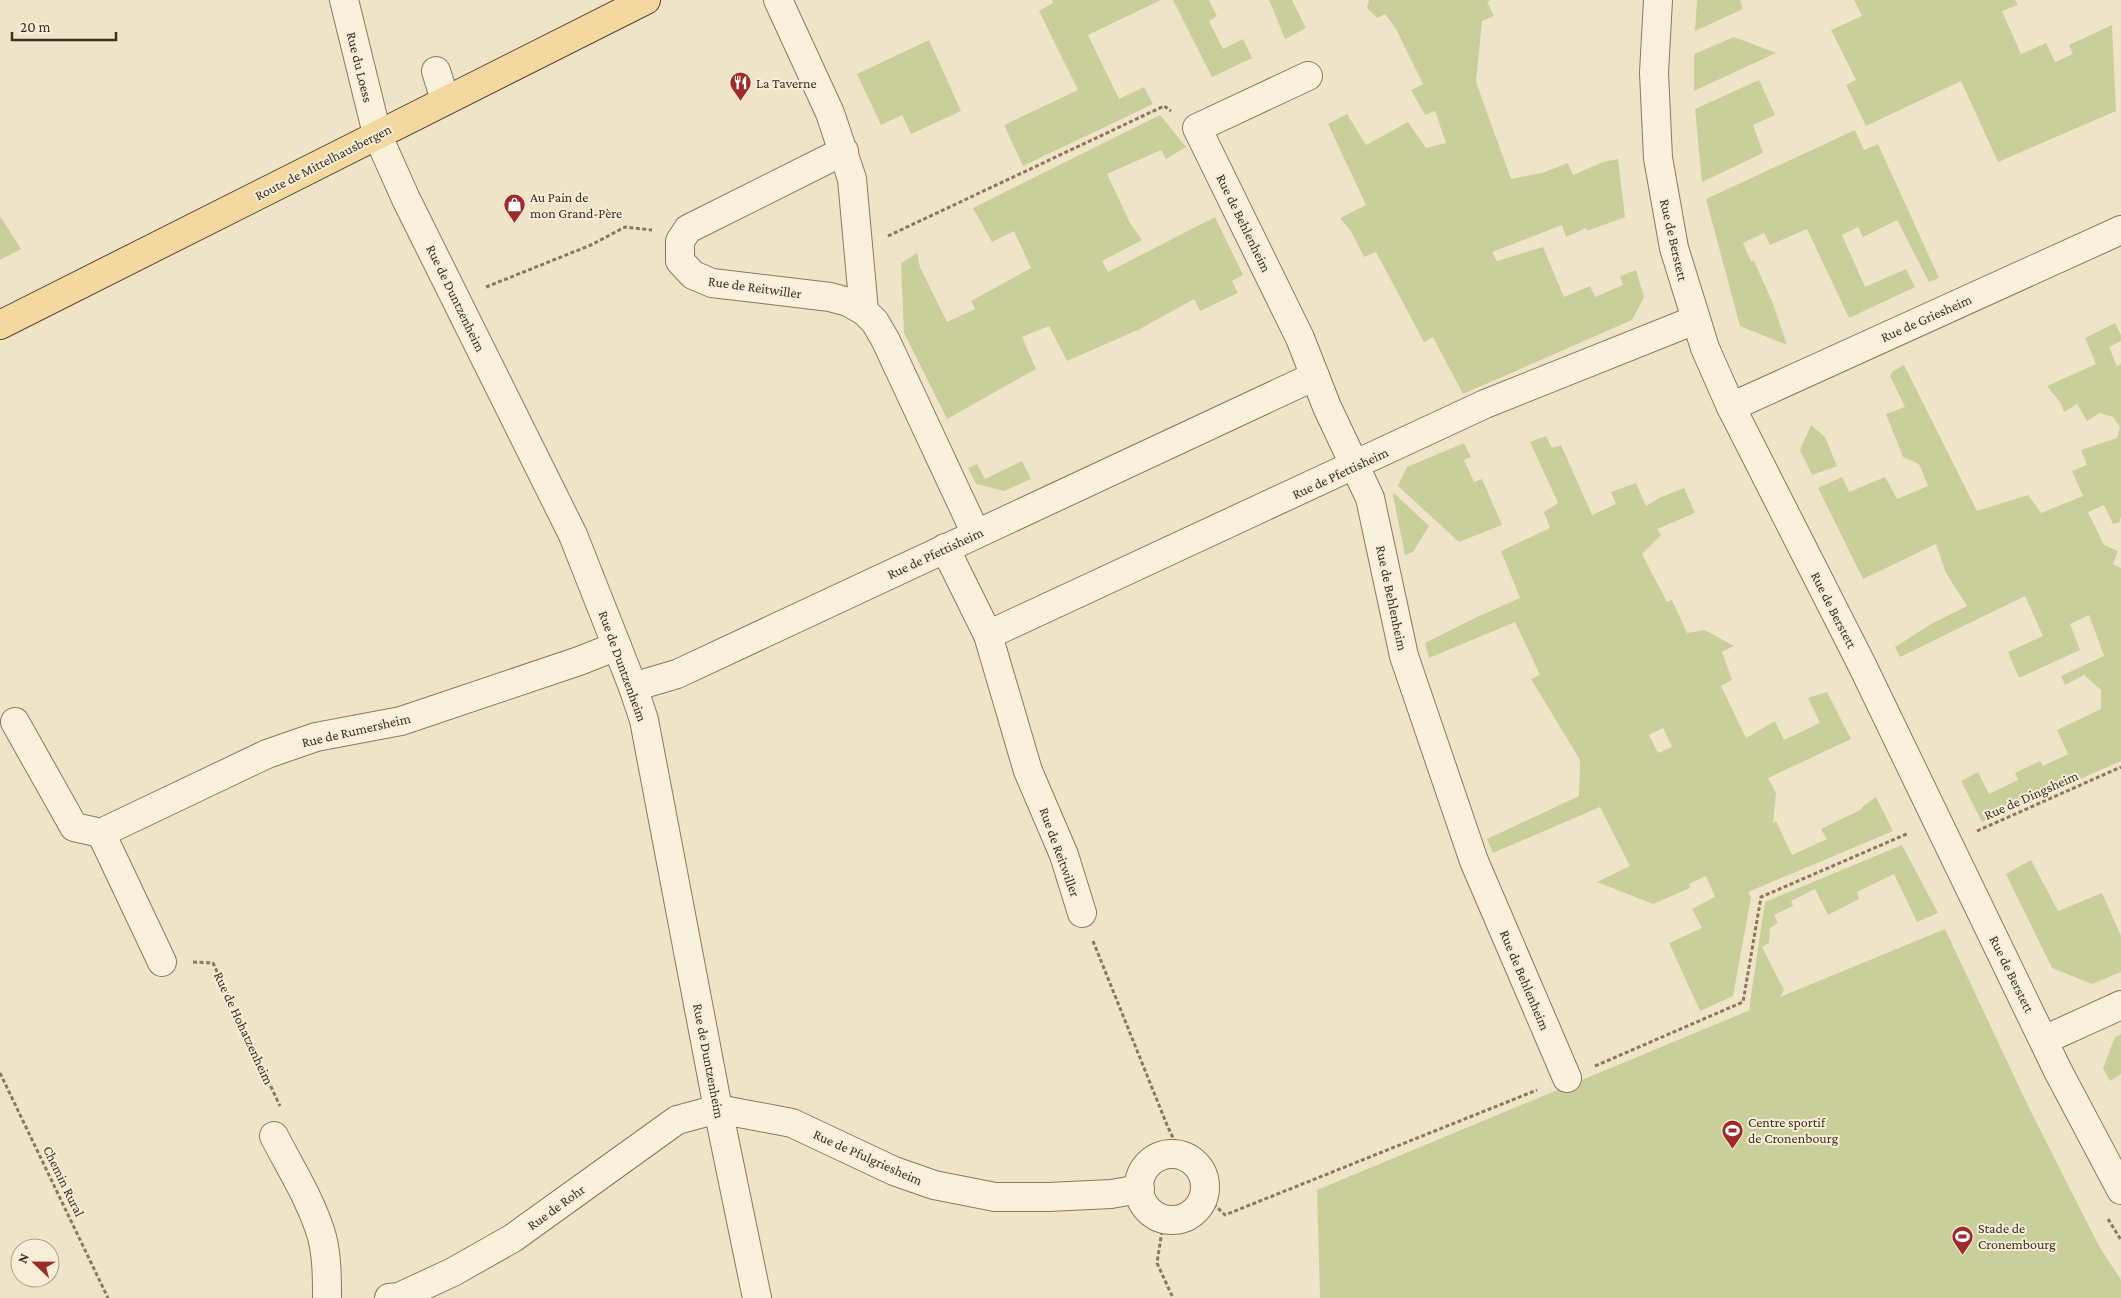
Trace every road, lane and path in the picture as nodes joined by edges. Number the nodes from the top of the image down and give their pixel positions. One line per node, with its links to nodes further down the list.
1 (344, 0): 9 (street, Rue du Loess)
2 (646, 0): 7 (main road, Route de Mittelhausbergen)
3 (778, 0): 10 (street)
4 (1658, 0): 16 (street, Rue de Berstett)
5 (436, 71): 7 (street)
6 (1308, 76): 8 (street)
7 (445, 100): 9 (main road, Route de Mittelhausbergen)
8 (1197, 128): 13 (path); 18 (street, Rue de Behlenheim)
9 (377, 134): 14 (street, Rue de Duntzenheim); 17 (main road, Route de Mittelhausbergen)
10 (844, 151): 12 (street); 13 (street)
11 (2121, 230): 19 (street, Rue de Griesheim)
12 (680, 241): 14 (path); 15 (street, Rue de Reitwiller)
13 (858, 250): 15 (street)
14 (456, 300): 24 (street, Rue de Duntzenheim)
15 (864, 311): 21 (street, Rue de Reitwiller)
16 (1695, 320): 19 (street, Rue de Berstett); 20 (street, Rue de Pfettisheim)
17 (0, 325)
18 (1316, 376): 20 (street, Rue de Behlenheim); 21 (street, Rue de Pfettisheim)
19 (1731, 407): 28 (street, Rue de Berstett)
20 (1355, 466): 23 (street, Rue de Pfettisheim); 36 (street, Rue de Behlenheim)
21 (976, 534): 22 (street, Rue de Pfettisheim)
22 (945, 548): 23 (street, Rue de Reitwiller); 25 (street, Rue de Pfettisheim)
23 (988, 635): 31 (street, Rue de Reitwiller)
24 (617, 646): 25 (street, Rue de Duntzenheim); 29 (street, Rue de Rumersheim)
25 (633, 687): 37 (street, Rue de Duntzenheim)
26 (15, 722): 29 (street)
27 (2121, 767): 30 (path, Rue de Dingsheim)
28 (1937, 819): 30 (street, Rue de Berstett); 36 (path)
29 (101, 833): 32 (street)
30 (1949, 843): 34 (street, Rue de Berstett)
31 (1082, 913): 39 (path, Rue de Reitwiller)
32 (162, 962): 38 (path, Rue de Hohatzenheim)
33 (2121, 1005): 34 (street)
34 (2044, 1040): 41 (street, Rue de Berstett)
35 (0, 1073): 44 (path, Chemin Rural)
36 (1567, 1078): 42 (path)
37 (718, 1109): 40 (street, Rue de Pfulgriesheim); 46 (street, Rue de Rohr); 47 (street, Rue de Duntzenheim)
38 (274, 1136): 45 (street)
39 (1181, 1155): 40 (street); 42 (street)
40 (1140, 1189): 43 (street)
41 (2121, 1190)
42 (1204, 1195): 43 (street)
43 (1164, 1218): 48 (path)
44 (108, 1298)
45 (329, 1298)
46 (389, 1298)
47 (757, 1298)
48 (1173, 1298)

